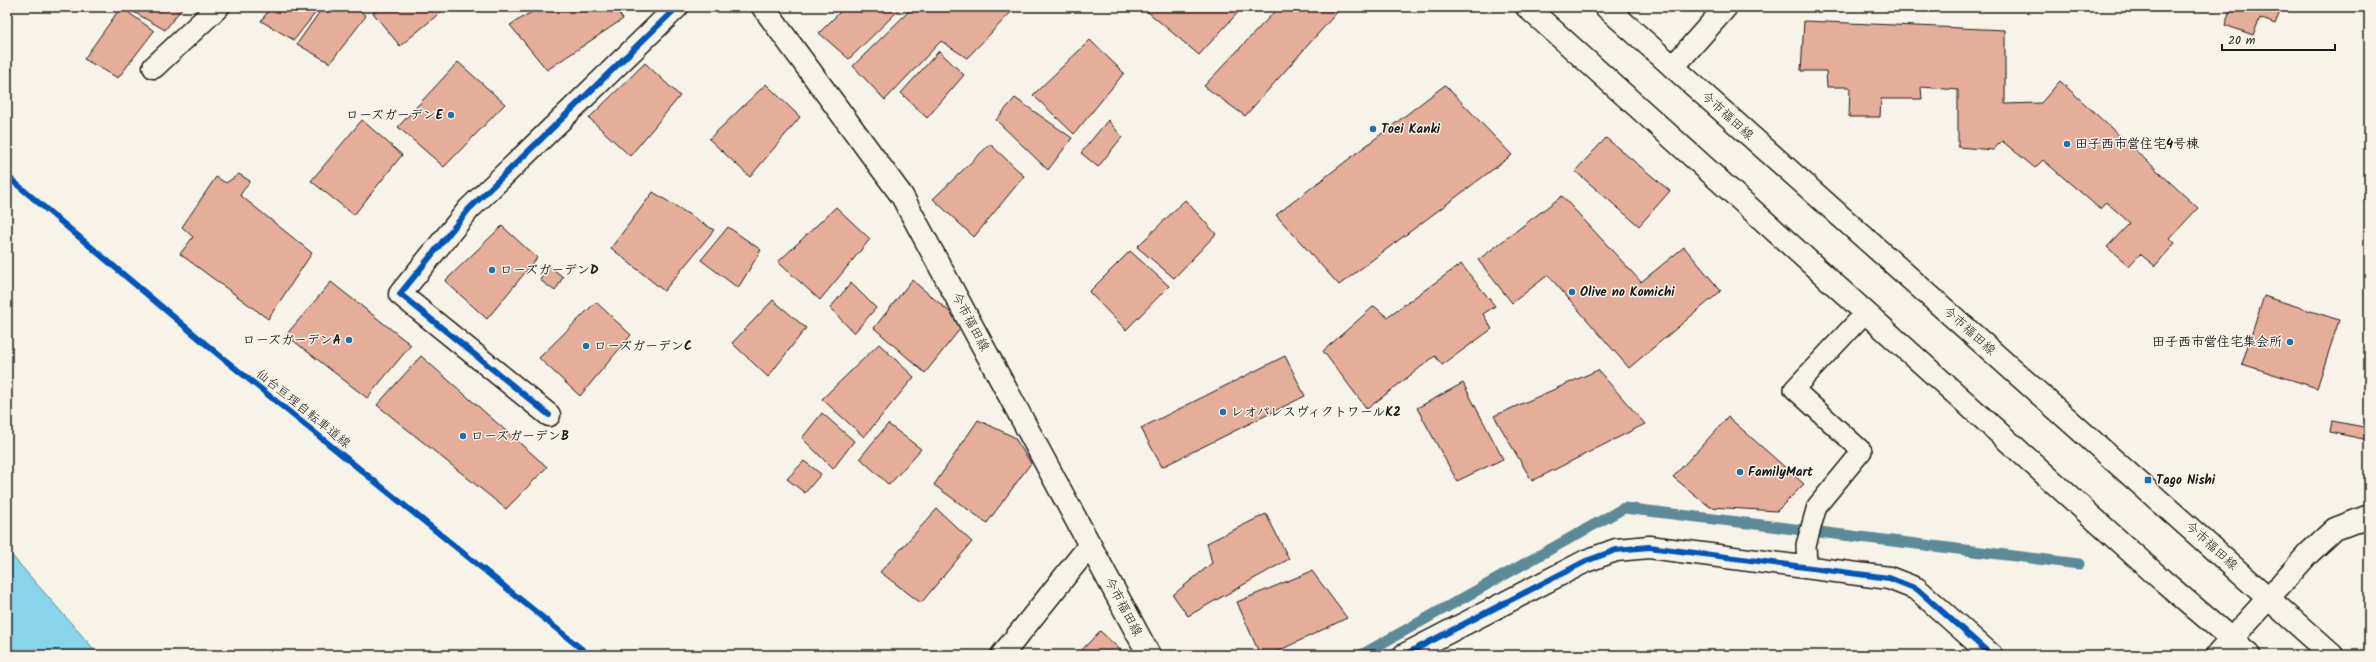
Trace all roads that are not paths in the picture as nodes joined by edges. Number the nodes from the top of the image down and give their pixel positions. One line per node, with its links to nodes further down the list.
1 (218, 7): 7 (main road)
2 (677, 7): 10 (main road)
3 (763, 7): 12 (main road, 今市福田線)
4 (1527, 7): 9 (main road)
5 (1606, 7): 8 (main road, 今市福田線)
6 (1726, 7): 8 (main road)
7 (154, 67)
8 (1672, 67): 14 (main road, 今市福田線)
9 (1866, 312): 13 (lane); 15 (main road)
10 (549, 415)
11 (2369, 516): 14 (main road)
12 (1090, 545): 16 (main road); 17 (main road, 今市福田線)
13 (1807, 567): 18 (main road); 19 (main road)
14 (2268, 598): 15 (main road); 22 (main road, 今市福田線)
15 (2232, 639): 20 (main road); 21 (main road)
16 (1002, 655)
17 (1149, 655)
18 (1404, 655)
19 (1991, 655)
20 (2217, 655)
21 (2250, 655)
22 (2332, 655)

